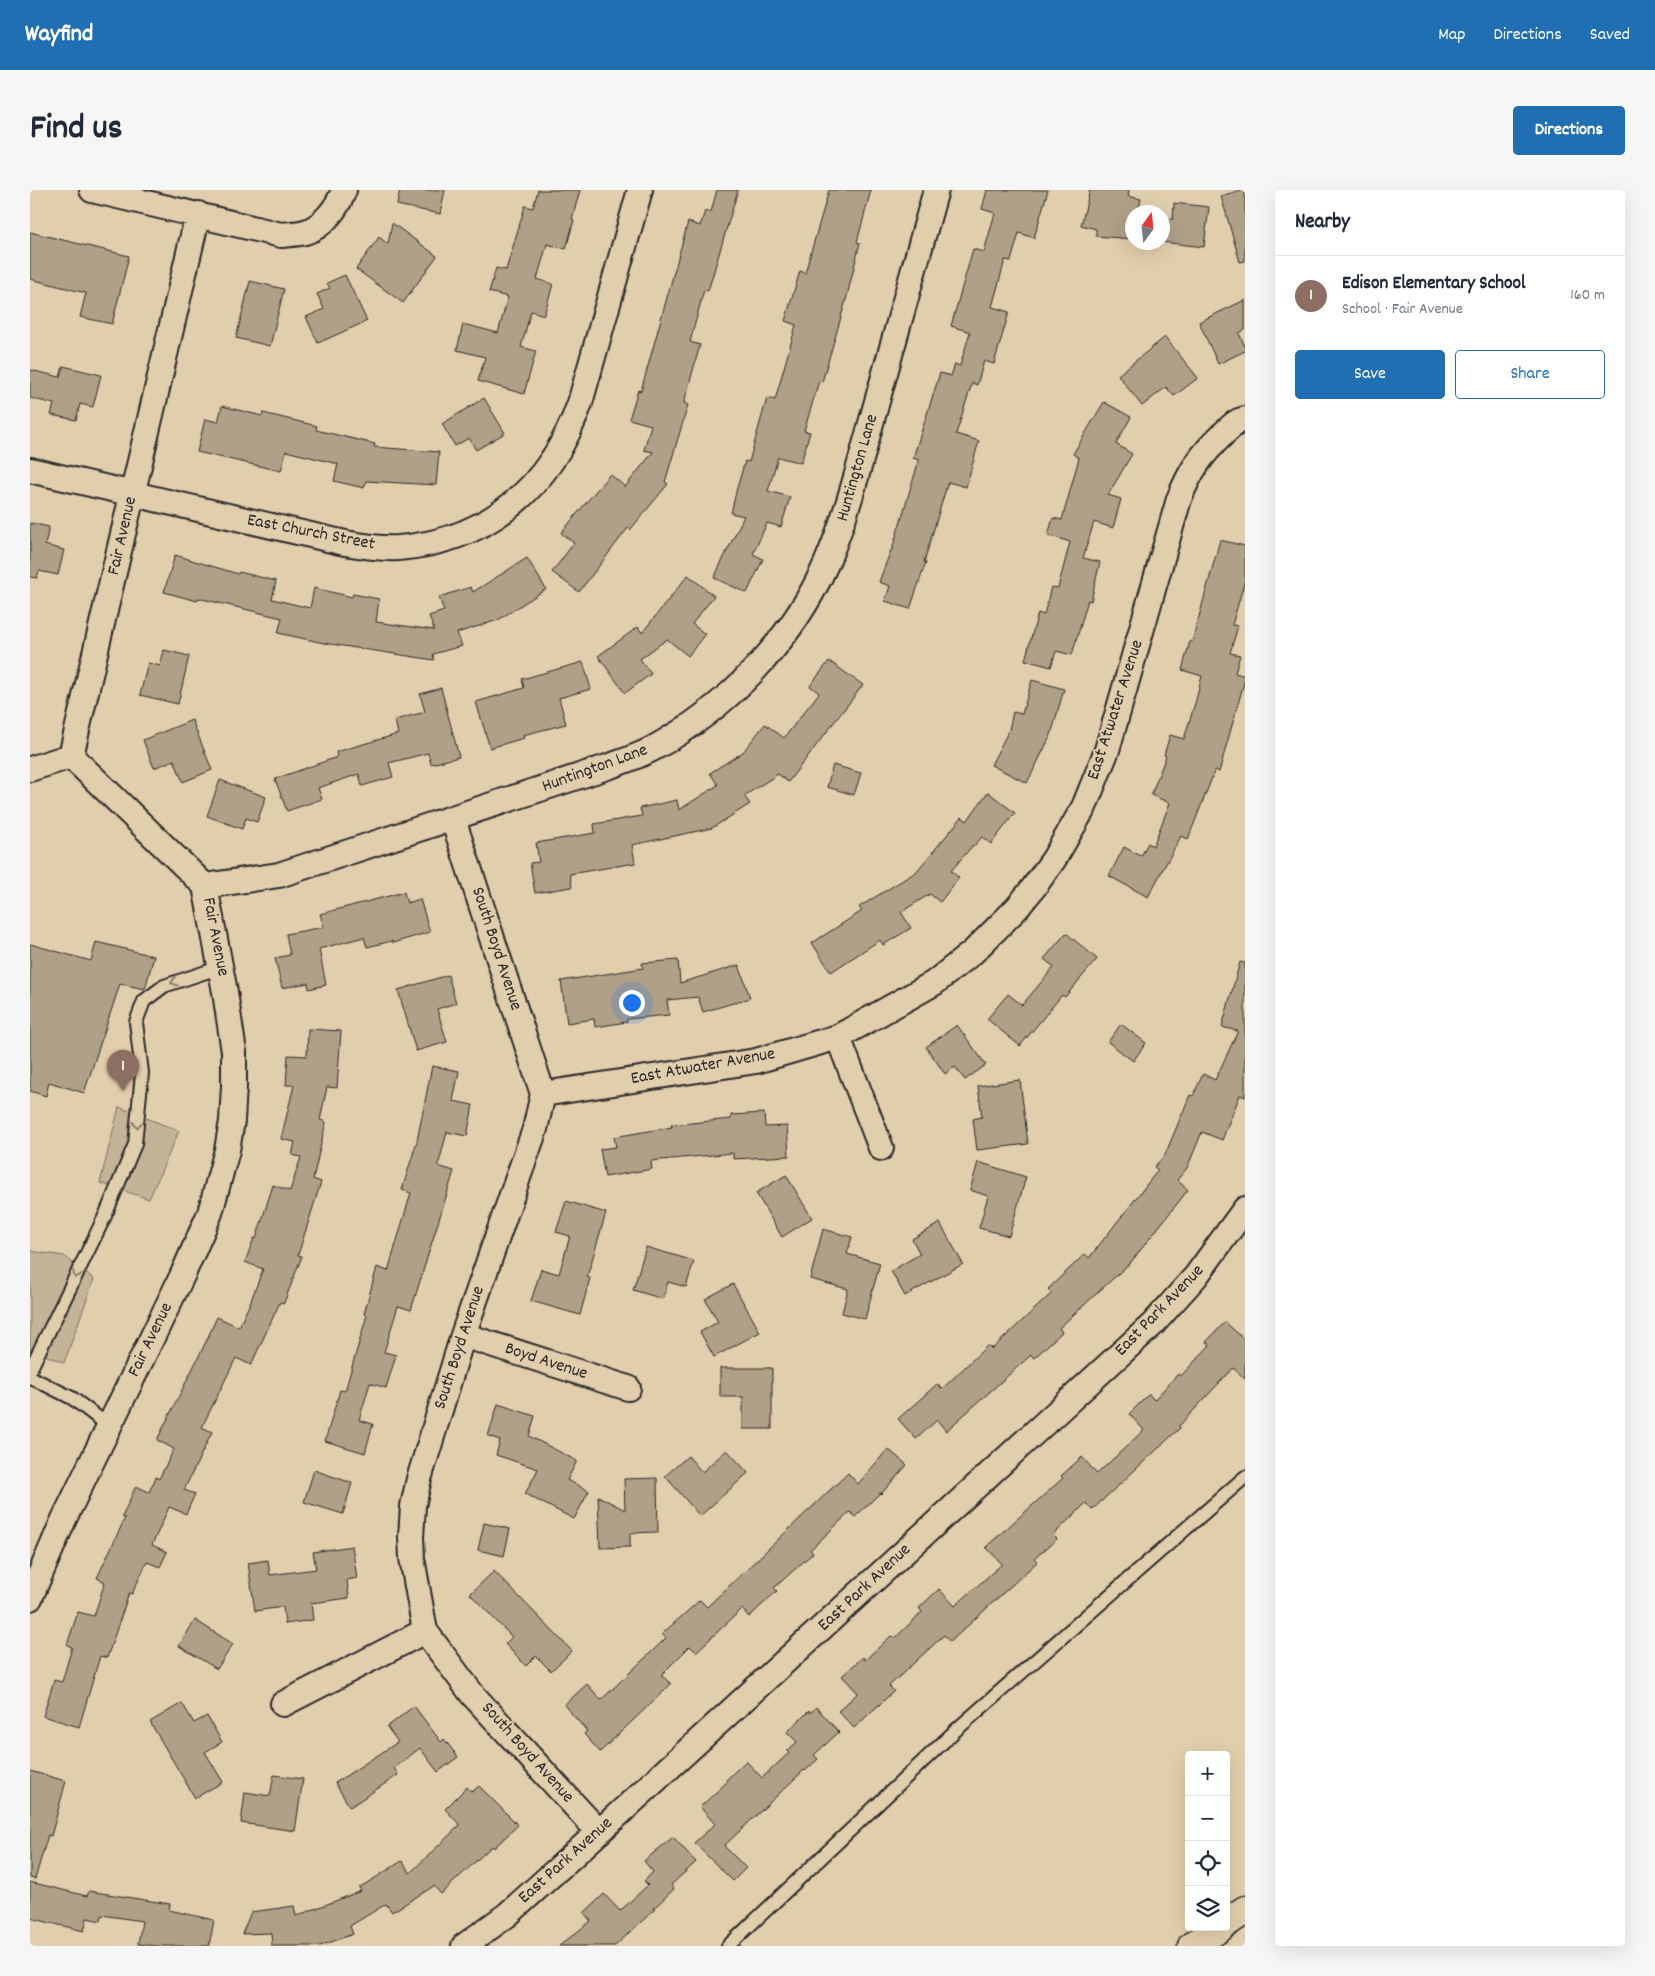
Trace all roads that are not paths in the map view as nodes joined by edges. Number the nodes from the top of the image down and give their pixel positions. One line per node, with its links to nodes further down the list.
1 (92, 190): 5 (street)
2 (344, 190): 5 (street)
3 (640, 190): 8 (street, East Church Street)
4 (936, 190): 11 (street, Huntington Lane)
5 (198, 214): 8 (street, Fair Avenue)
6 (1245, 418): 14 (street, East Atwater Avenue)
7 (30, 470): 8 (street, East Church Street)
8 (133, 494): 9 (street, Fair Avenue)
9 (71, 756): 10 (street); 12 (street, Fair Avenue)
10 (30, 769)
11 (453, 819): 12 (street, Huntington Lane); 15 (street, South Boyd Avenue)
12 (205, 886): 13 (street, Fair Avenue)
13 (221, 967): 19 (lane, one-way to 19); 22 (street, Fair Avenue)
14 (838, 1037): 15 (street, East Atwater Avenue); 16 (street)
15 (543, 1094): 18 (street, South Boyd Avenue)
16 (880, 1148)
17 (1245, 1209): 27 (street, East Park Avenue)
18 (463, 1335): 21 (street, Boyd Avenue); 25 (street, South Boyd Avenue)
19 (30, 1370)
20 (30, 1377): 22 (lane)
21 (628, 1388)
22 (109, 1426): 24 (street, Fair Avenue)
23 (1245, 1477): 32 (lane)
24 (30, 1598)
25 (426, 1631): 26 (street); 27 (street, South Boyd Avenue)
26 (283, 1704)
27 (599, 1832): 31 (street, East Park Avenue)
28 (1245, 1910): 29 (highway)
29 (1230, 1920)
30 (1215, 1931): 33 (highway)
31 (464, 1946)
32 (728, 1946)
33 (1192, 1946)

